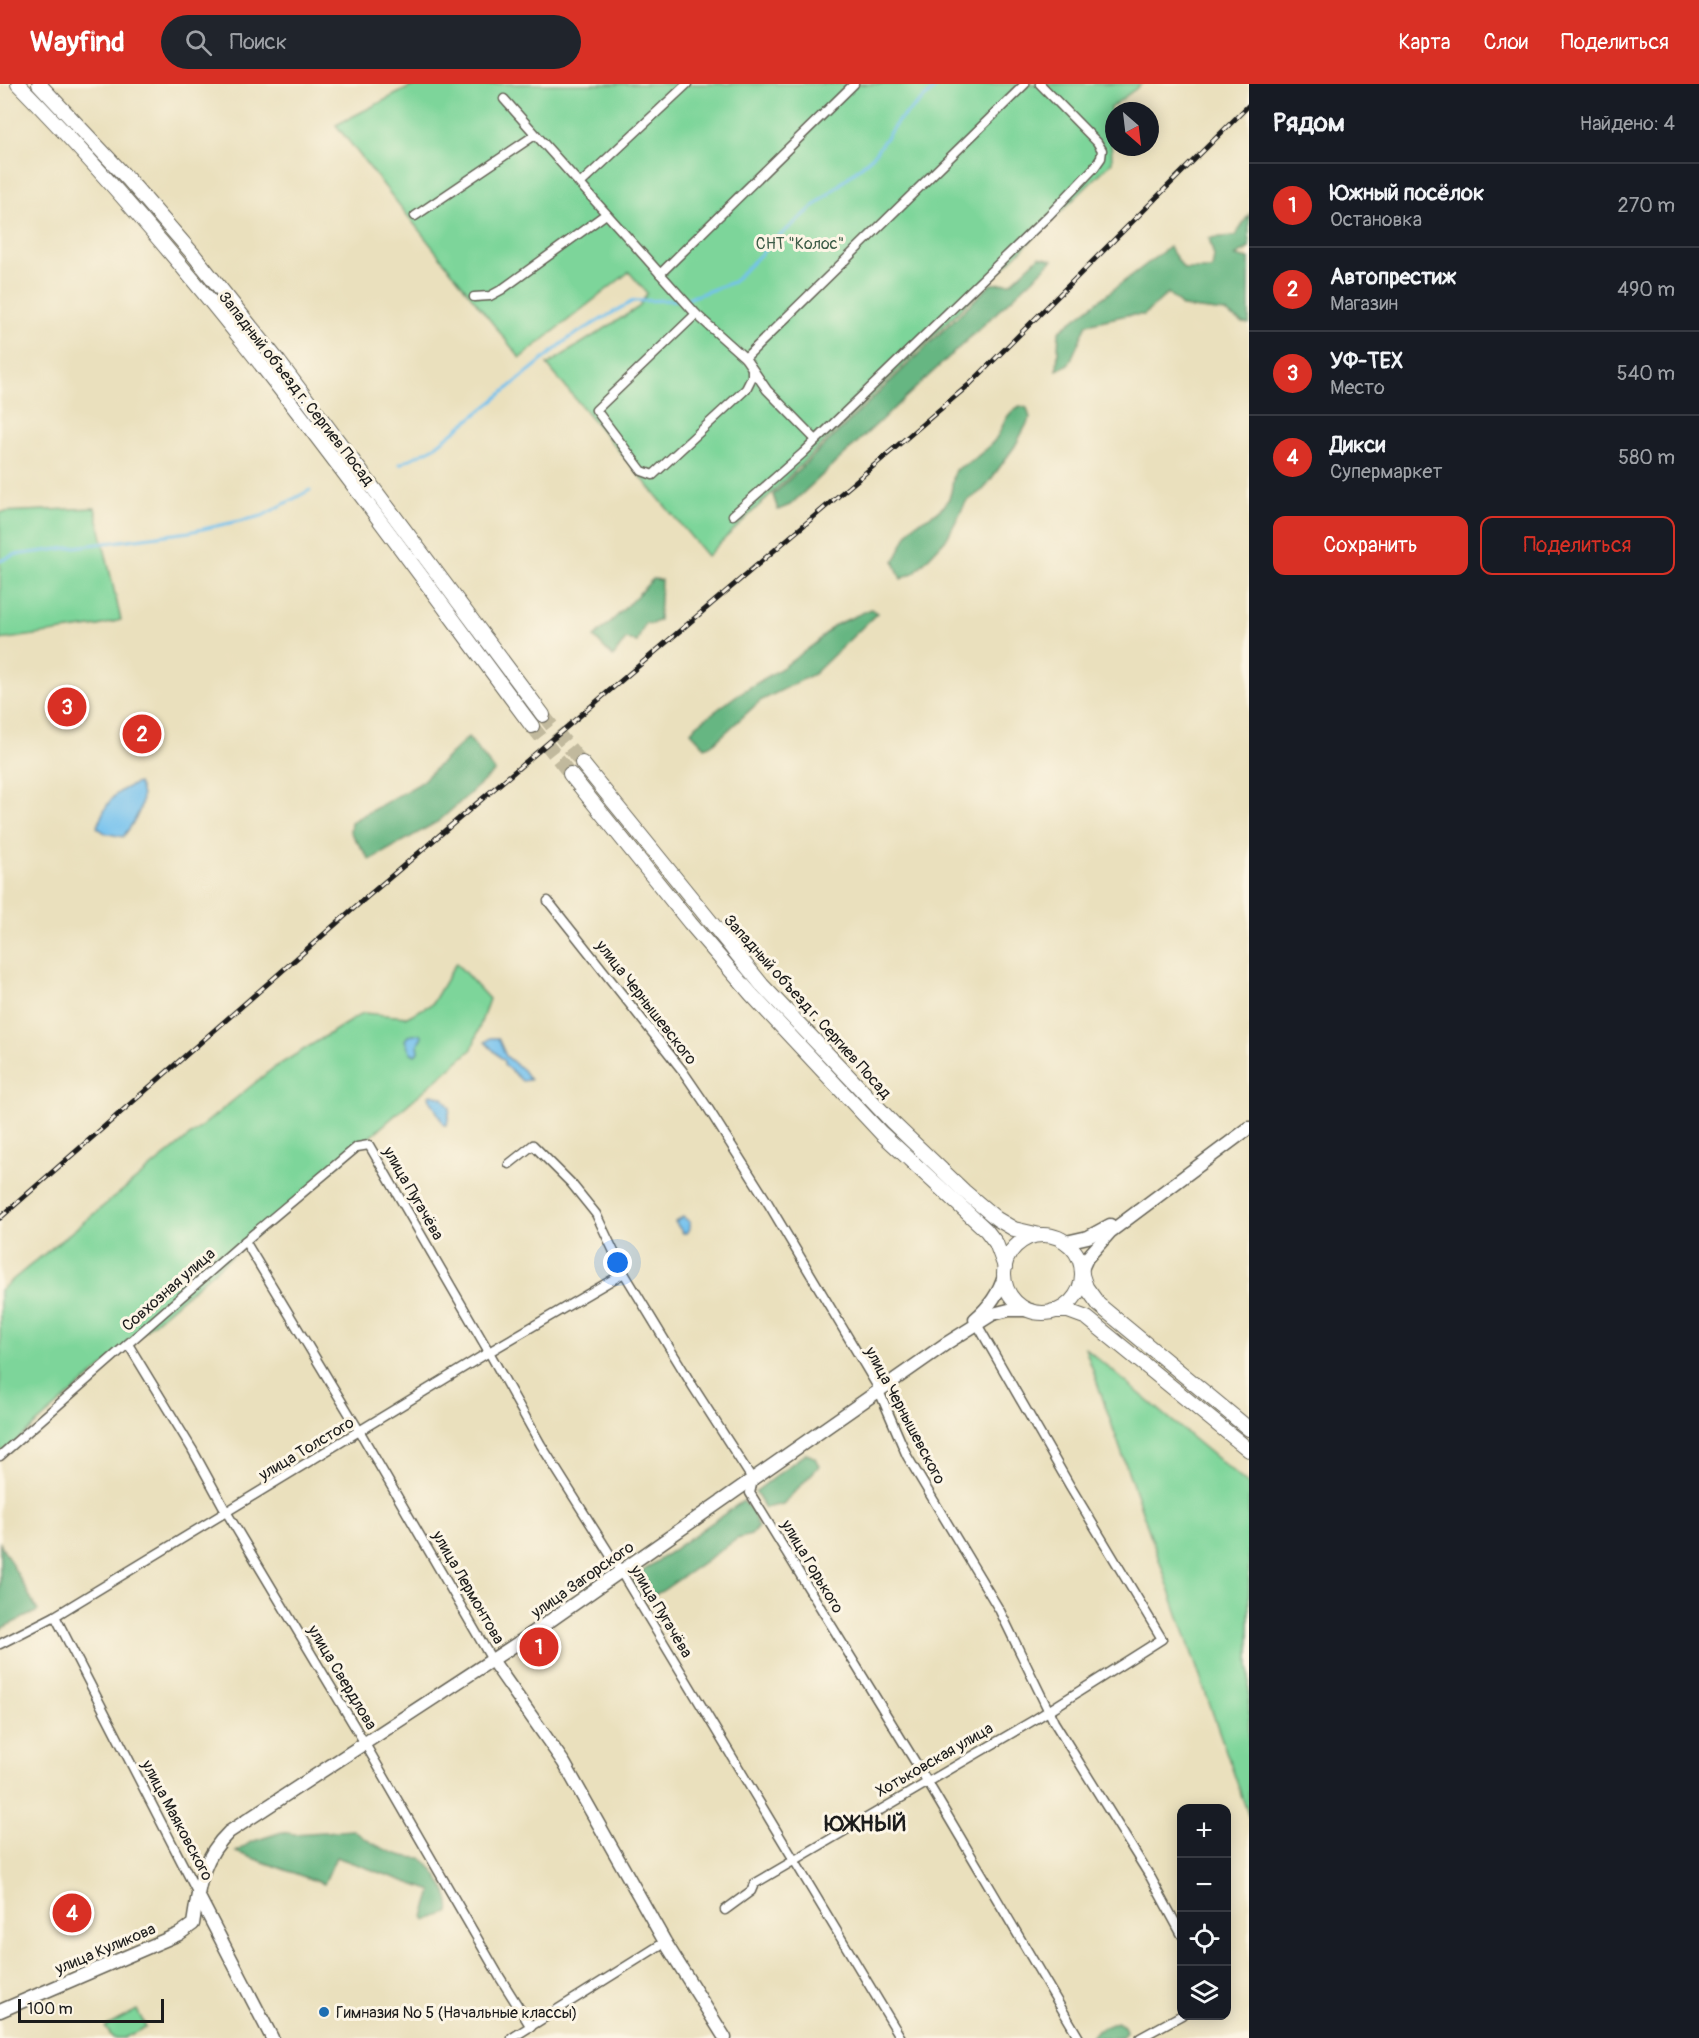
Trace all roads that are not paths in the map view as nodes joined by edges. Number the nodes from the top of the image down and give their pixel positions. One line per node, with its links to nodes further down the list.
1 (18, 84): 20 (main road, Западный объезд г. Сергиев Посад)
2 (39, 84): 19 (main road, Западный объезд г. Сергиев Посад)
3 (687, 84): 9 (street)
4 (854, 84): 12 (street)
5 (1025, 84): 15 (street)
6 (1040, 84): 17 (street)
7 (504, 99): 8 (street)
8 (535, 135): 9 (street); 11 (street)
9 (580, 184): 10 (street)
10 (606, 214): 12 (street); 13 (street)
11 (415, 216)
12 (660, 274): 14 (street)
13 (474, 297)
14 (696, 314): 15 (street); 16 (street)
15 (745, 358): 16 (street)
16 (752, 370): 17 (street)
17 (816, 440): 18 (street)
18 (733, 515)
19 (543, 715)
20 (532, 726)
21 (582, 763): 28 (main road, Западный объезд г. Сергиев Посад)
22 (570, 774): 31 (main road, Западный объезд г. Сергиев Посад)
23 (548, 901): 40 (street, улица Чернышевского)
24 (1249, 1128): 27 (main road)
25 (357, 1147): 29 (street, Совхозная улица); 39 (street, улица Пугачёва)
26 (509, 1164): 33 (street, улица Горького)
27 (1167, 1191): 30 (main road); 32 (main road)
28 (1040, 1235): 30 (main road); 31 (main road)
29 (245, 1241): 38 (street, Совхозная улица); 42 (street, улица Лермонтова)
30 (1066, 1242): 32 (main road)
31 (1005, 1272): 34 (main road); 37 (main road)
32 (1082, 1272): 35 (main road); 41 (main road)
33 (624, 1273): 39 (street, улица Толстого); 45 (street, улица Горького)
34 (1030, 1310): 35 (main road); 36 (main road)
35 (1053, 1311): 43 (main road)
36 (977, 1324): 37 (main road); 51 (street, Хотьковская улица)
37 (947, 1343): 40 (main road, улица Загорского)
38 (128, 1344): 44 (street, Совхозная улица); 46 (street, улица Свердлова)
39 (489, 1352): 42 (street, улица Толстого); 47 (street, улица Пугачёва)
40 (879, 1390): 45 (main road, улица Загорского); 51 (street, улица Чернышевского)
41 (1249, 1429)
42 (360, 1432): 46 (street, улица Толстого); 50 (street, улица Лермонтова)
43 (1249, 1450)
44 (0, 1455)
45 (753, 1480): 47 (main road, улица Загорского); 53 (street, улица Горького)
46 (227, 1513): 48 (street, улица Толстого); 52 (street, улица Свердлова)
47 (621, 1572): 50 (main road, улица Загорского); 54 (street, улица Пугачёва)
48 (55, 1616): 49 (street, улица Толстого); 55 (street, улица Маяковского)
49 (0, 1644)
50 (492, 1660): 52 (main road, улица Загорского); 58 (main road, улица Лермонтова)
51 (1047, 1710): 53 (street, Хотьковская улица); 57 (street, улица Чернышевского)
52 (364, 1742): 55 (main road, улица Загорского); 61 (street, улица Свердлова)
53 (927, 1781): 54 (street, Хотьковская улица); 66 (street, улица Горького)
54 (793, 1860): 56 (street, Хотьковская улица); 65 (street, улица Пугачёва)
55 (198, 1894): 59 (main road, улица Куликова); 62 (main road, улица Маяковского)
56 (725, 1910)
57 (1177, 1926)
58 (665, 1942): 61 (street); 64 (main road, улица Лермонтова)
59 (0, 2011)
60 (1177, 2018): 67 (street)
61 (531, 2026): 63 (street)
62 (272, 2038)
63 (512, 2038)
64 (725, 2038)
65 (902, 2038)
66 (1079, 2038)
67 (1140, 2038)

